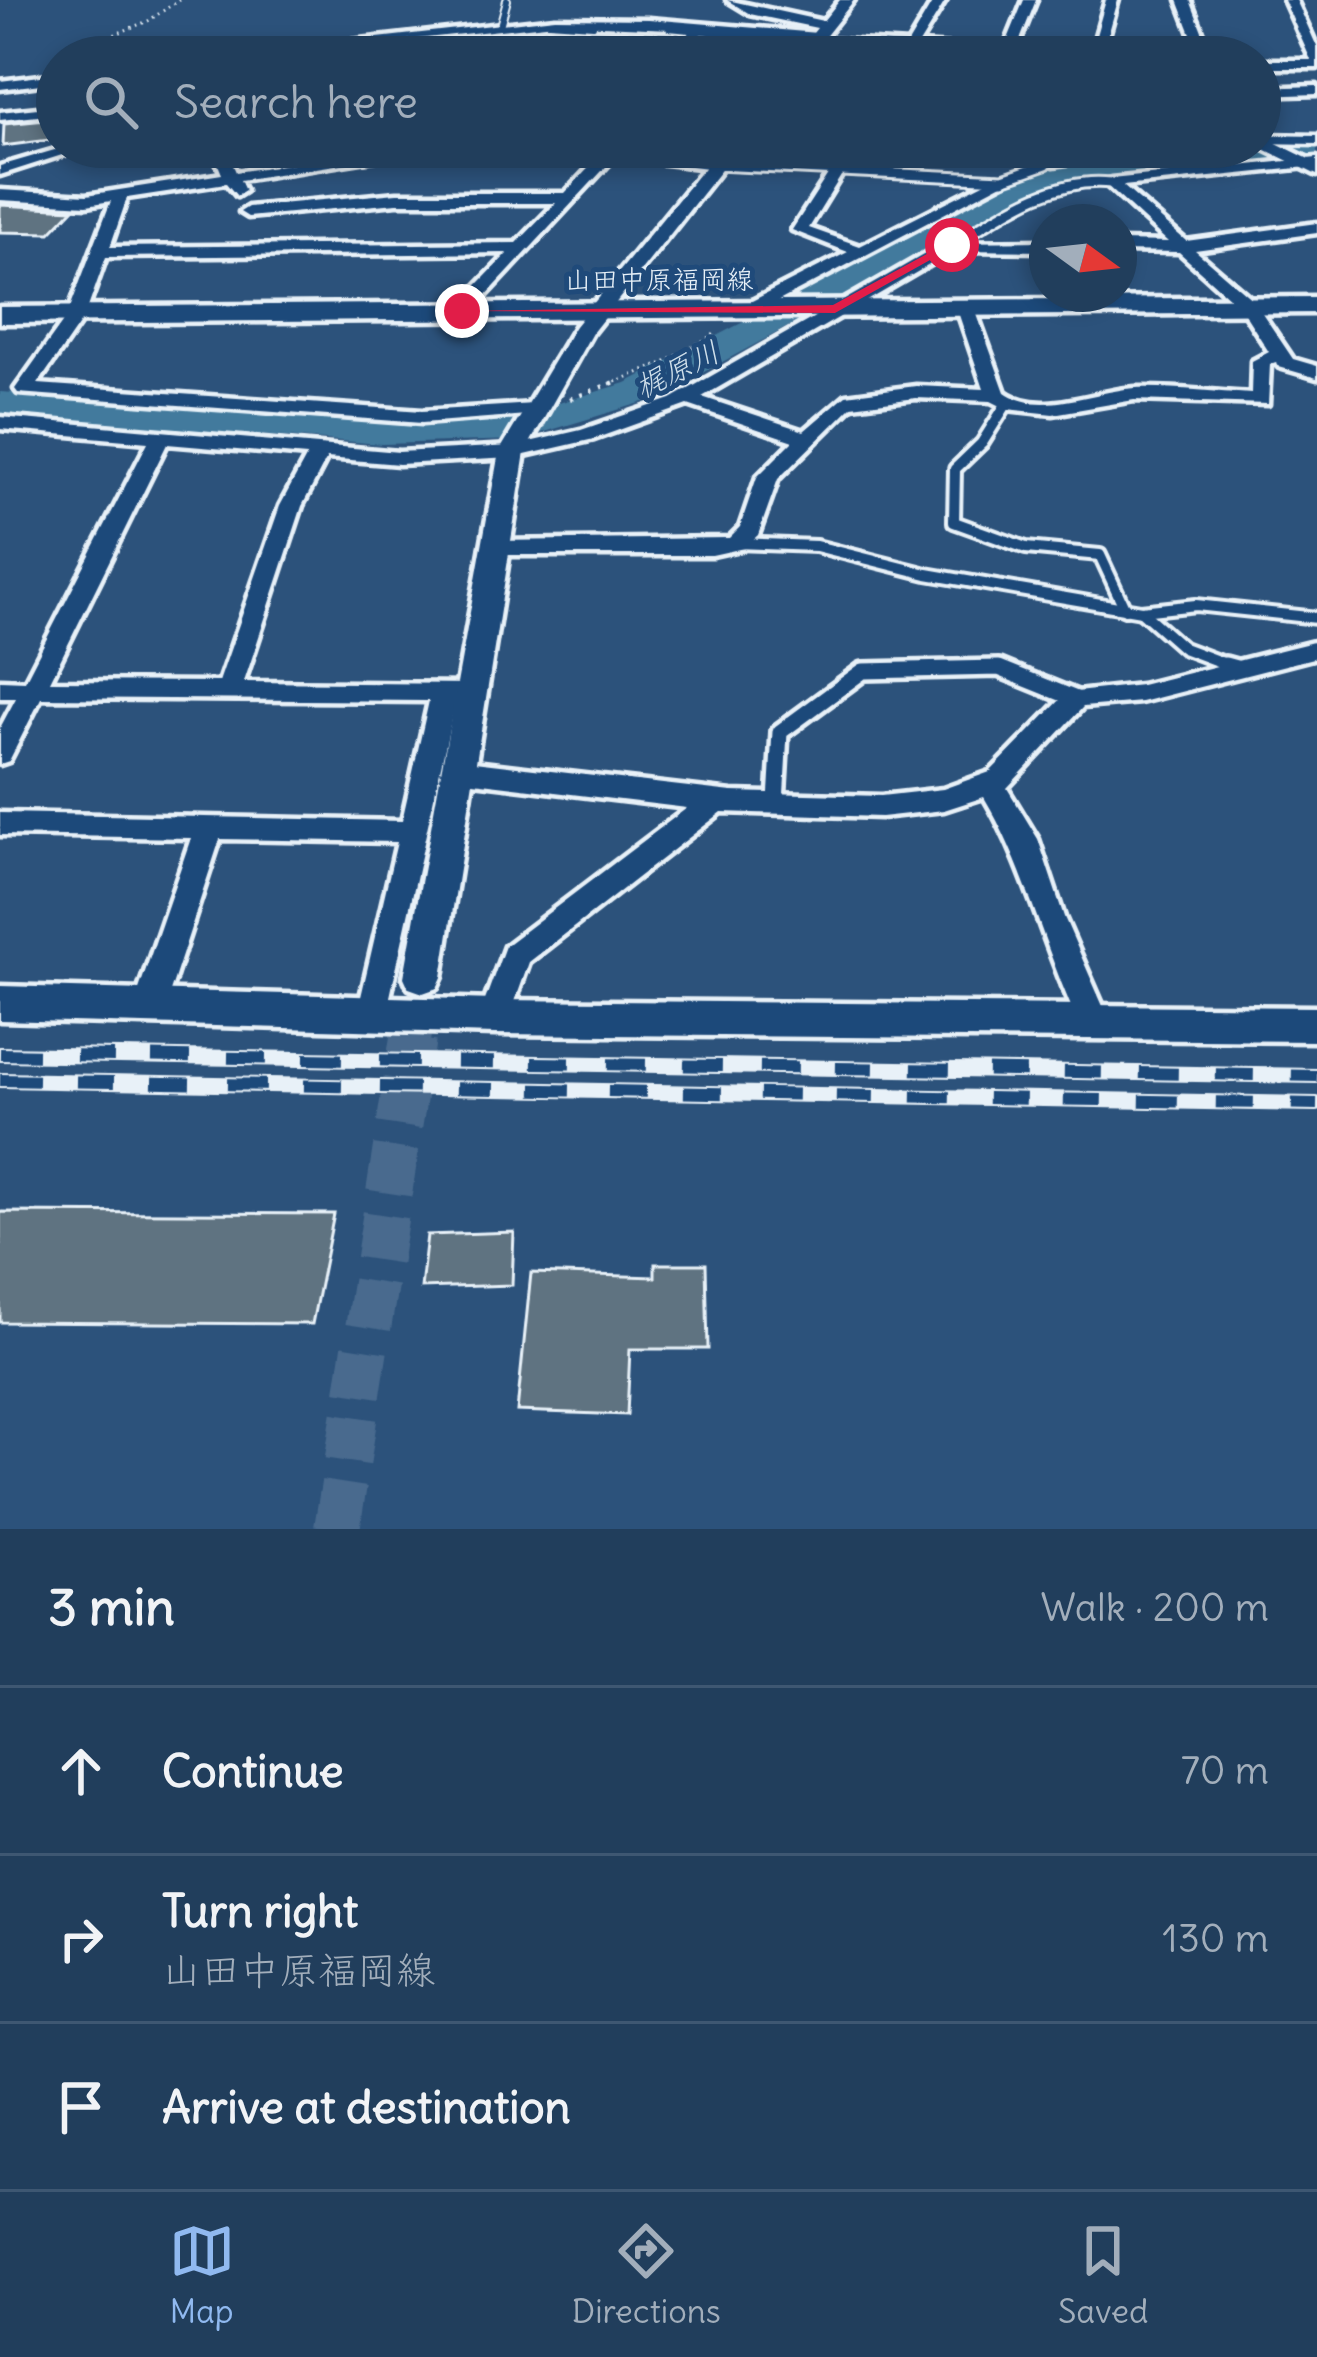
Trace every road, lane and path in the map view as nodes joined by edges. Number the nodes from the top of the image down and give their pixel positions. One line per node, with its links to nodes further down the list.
1 (179, 0): 15 (path)
2 (507, 0): 12 (lane)
3 (734, 0): 14 (street)
4 (847, 0): 14 (street)
5 (940, 0): 19 (street)
6 (1030, 0): 20 (street)
7 (1112, 0): 21 (street)
8 (1184, 0): 22 (street)
9 (1274, 0): 10 (street)
10 (1290, 0): 23 (street)
11 (549, 22): 12 (street); 13 (lane); 14 (street)
12 (500, 26): 16 (street)
13 (700, 31): 14 (lane); 17 (street)
14 (818, 35): 18 (street)
15 (111, 36)
16 (408, 36)
17 (692, 36)
18 (825, 36)
19 (918, 36)
20 (1016, 36)
21 (1102, 36)
22 (1198, 36)
23 (1317, 62): 24 (street)
24 (1281, 63)
25 (36, 80): 26 (street)
26 (0, 85)
27 (1317, 90): 28 (street)
28 (1281, 91)
29 (36, 112): 30 (street)
30 (0, 116)
31 (1281, 140): 32 (street)
32 (1317, 140)
33 (1281, 150): 35 (street)
34 (36, 160): 47 (street)
35 (1311, 165): 45 (street)
36 (226, 168): 49 (street)
37 (282, 168): 49 (street)
38 (395, 168): 55 (street)
39 (597, 168): 56 (street)
40 (713, 168): 69 (street)
41 (814, 168): 48 (lane)
42 (839, 168): 48 (lane)
43 (1035, 168): 46 (lane)
44 (1278, 168): 51 (street)
45 (1281, 168)
46 (1029, 170): 50 (lane); 52 (lane)
47 (0, 171)
48 (837, 171): 50 (lane); 65 (street)
49 (230, 177): 53 (street); 57 (street)
50 (1003, 179): 65 (street)
51 (1111, 183): 52 (lane); 62 (street)
52 (1065, 186): 59 (lane)
53 (121, 194): 54 (street); 66 (street)
54 (0, 195)
55 (397, 198): 56 (street); 57 (street)
56 (568, 198): 63 (street)
57 (248, 212): 64 (street)
58 (1317, 228): 62 (street)
59 (952, 245): 60 (street); 70 (street)
60 (1029, 246)
61 (1137, 246): 62 (street)
62 (1179, 247): 67 (street)
63 (519, 248): 64 (street); 73 (street)
64 (263, 249): 66 (street)
65 (859, 251): 72 (street)
66 (99, 252): 75 (street)
67 (1247, 305): 68 (main road, 山田中原福岡線); 71 (main road, 山田中原福岡線); 76 (street)
68 (1317, 305)
69 (597, 308): 72 (main road, 山田中原福岡線); 73 (main road, 山田中原福岡線); 82 (street)
70 (825, 309): 71 (main road, 山田中原福岡線); 72 (main road, 山田中原福岡線); 80 (street)
71 (966, 309): 81 (street)
72 (753, 310): 82 (path)
73 (462, 311): 75 (main road, 山田中原福岡線)
74 (0, 315): 75 (main road, 山田中原福岡線)
75 (76, 316): 79 (street)
76 (1278, 355): 77 (street); 81 (street)
77 (1317, 372)
78 (0, 386): 79 (street)
79 (26, 388): 82 (street); 83 (street)
80 (686, 398): 85 (street); 86 (street)
81 (1001, 399): 85 (street); 90 (lane)
82 (531, 412): 86 (street)
83 (1, 425): 84 (street)
84 (160, 438): 87 (street); 96 (street)
85 (807, 439): 88 (street)
86 (514, 449): 87 (street); 89 (street)
87 (320, 451): 97 (street)
88 (736, 543): 89 (street); 90 (lane)
89 (493, 548): 98 (street)
90 (1125, 609): 91 (lane)
91 (1141, 611): 92 (lane); 94 (lane)
92 (1317, 617)
93 (1317, 649): 94 (street)
94 (1236, 668): 99 (street)
95 (0, 689): 96 (street)
96 (32, 690): 97 (street); 100 (street)
97 (228, 692): 98 (street)
98 (457, 693): 101 (street); 107 (street)
99 (1076, 699): 102 (street); 104 (lane)
100 (0, 754)
101 (457, 770): 103 (street); 108 (street)
102 (991, 785): 104 (street); 113 (street)
103 (719, 799): 104 (street); 112 (street)
104 (776, 802)
105 (0, 824): 106 (street)
106 (209, 828): 107 (street); 110 (street)
107 (413, 832): 111 (street)
108 (423, 977)
109 (0, 1004): 110 (street)
110 (149, 1006): 111 (street)
111 (374, 1014): 112 (street)
112 (494, 1016): 113 (street)
113 (1093, 1020): 114 (street)
114 (1317, 1024)

